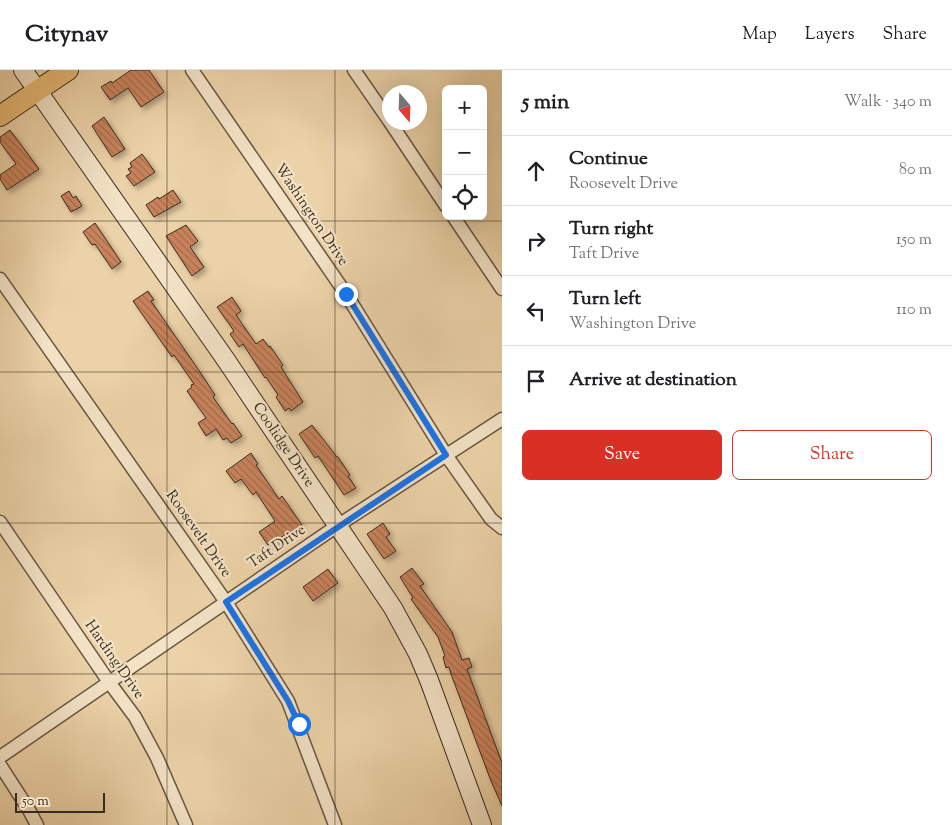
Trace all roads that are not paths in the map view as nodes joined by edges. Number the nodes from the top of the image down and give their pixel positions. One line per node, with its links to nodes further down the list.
1 (22, 70): 5 (street, Coolidge Drive)
2 (68, 70): 5 (main road)
3 (192, 70): 14 (street, Washington Drive)
4 (354, 70): 6 (street)
5 (37, 91): 7 (main road); 16 (street, Coolidge Drive)
6 (382, 110)
7 (0, 116)
8 (395, 130): 9 (street)
9 (442, 200)
10 (456, 220): 12 (street)
11 (0, 280): 18 (street, Roosevelt Drive)
12 (502, 289)
13 (502, 419): 14 (street, Taft Drive)
14 (446, 455): 16 (street, Taft Drive); 17 (street, Washington Drive)
15 (0, 522): 19 (street, Harding Drive)
16 (337, 526): 18 (street, Taft Drive); 25 (street, Coolidge Drive)
17 (502, 528)
18 (226, 602): 19 (street, Taft Drive); 24 (street, Roosevelt Drive)
19 (109, 682): 20 (street, Taft Drive); 23 (street, Harding Drive)
20 (0, 757)
21 (0, 766): 22 (street)
22 (37, 825)
23 (186, 825)
24 (335, 825)
25 (482, 825)

